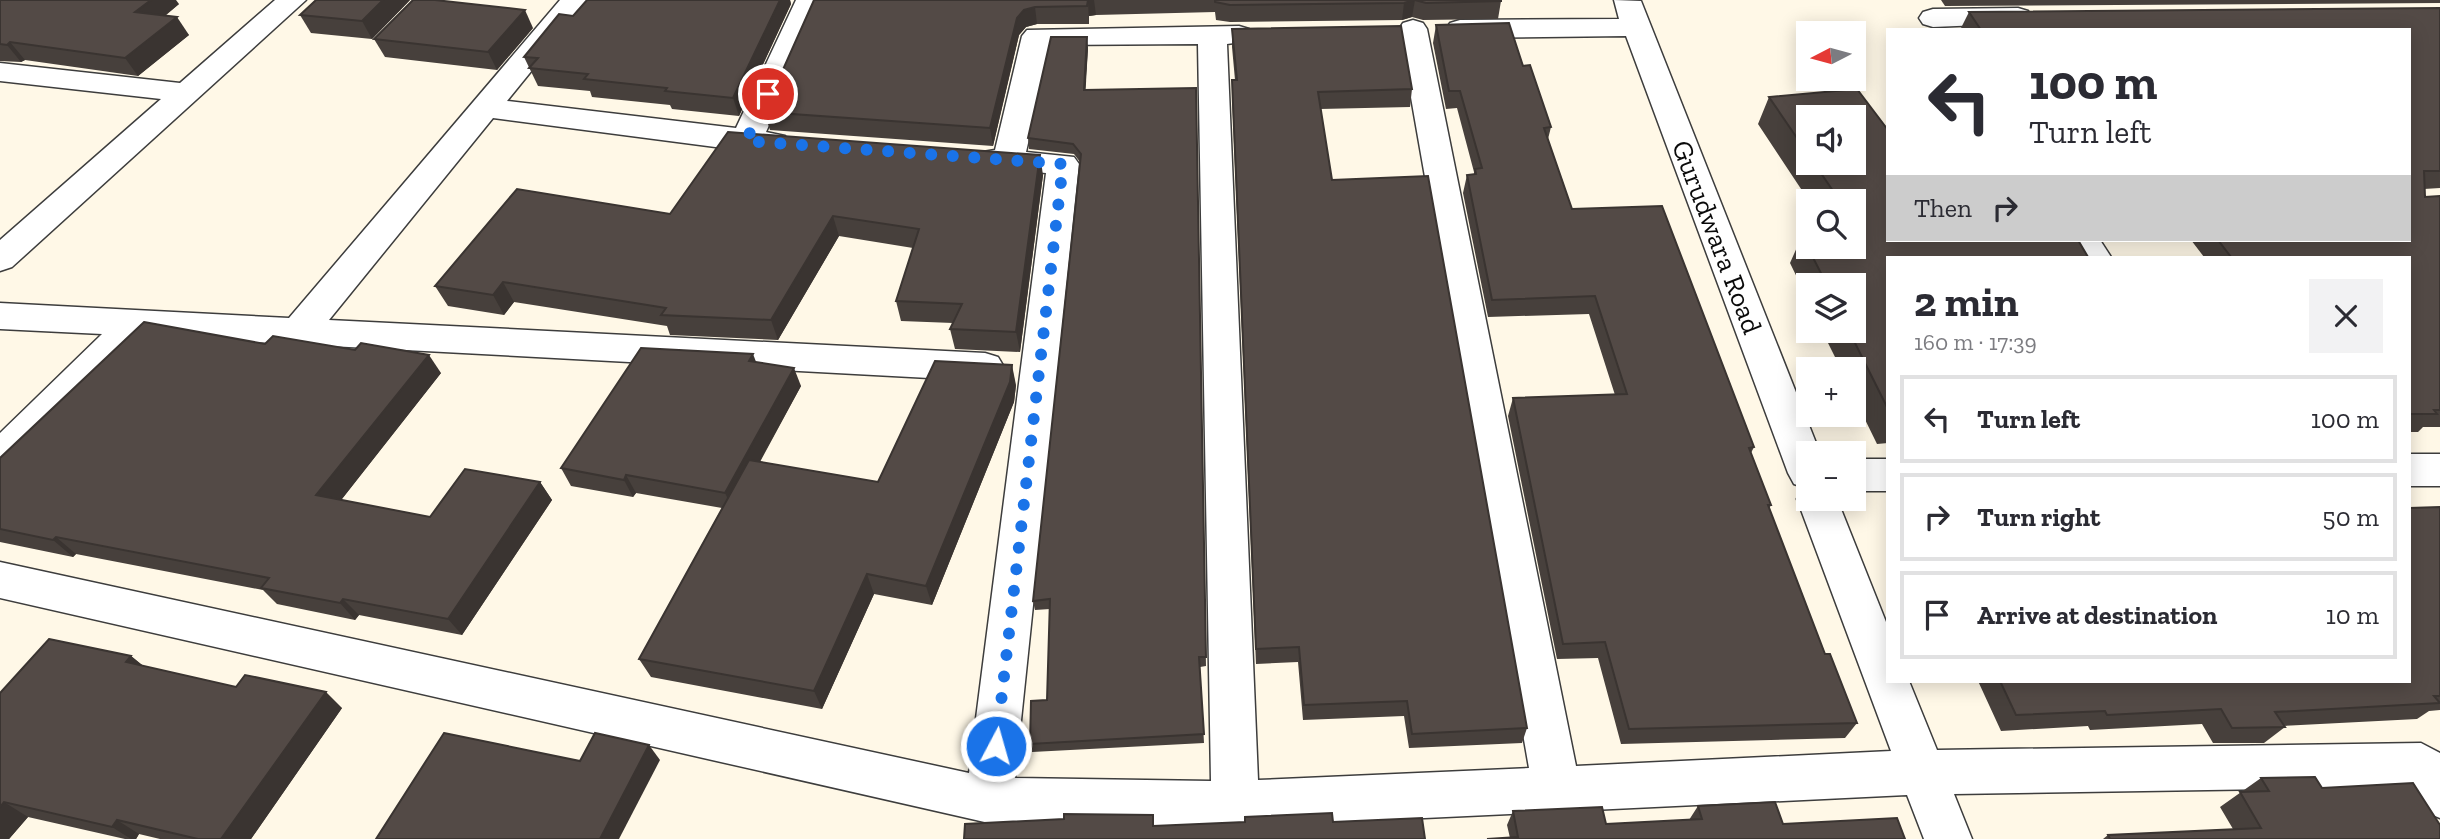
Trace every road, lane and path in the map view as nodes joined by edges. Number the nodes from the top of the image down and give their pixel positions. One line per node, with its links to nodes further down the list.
1 (292, 0): 10 (street)
2 (575, 0): 11 (street)
3 (810, 0): 12 (street)
4 (1632, 13): 21 (street, Gurudwara Road); 33 (street)
5 (1932, 16): 6 (street)
6 (2043, 17)
7 (1266, 34): 8 (street)
8 (1212, 36): 15 (street); 35 (street)
9 (0, 72): 10 (street)
10 (186, 93): 16 (street)
11 (485, 108): 12 (street); 19 (street)
12 (746, 141): 13 (street)
13 (802, 146)
14 (953, 157): 15 (street)
15 (1008, 161): 20 (street)
16 (0, 258)
17 (0, 316): 18 (street)
18 (138, 321): 19 (street); 22 (street)
19 (299, 331): 20 (street)
20 (1039, 370): 34 (street)
21 (1796, 442)
22 (0, 457)
23 (2411, 470): 24 (street)
24 (2440, 470)
25 (1866, 475): 26 (street)
26 (1886, 475)
27 (1823, 511): 29 (street)
28 (0, 580): 34 (street)
29 (1886, 678)
30 (1888, 683): 31 (street)
31 (1922, 772): 32 (street); 33 (street); 36 (street)
32 (2434, 775)
33 (1557, 789): 35 (street)
34 (989, 800): 35 (street)
35 (1235, 804)
36 (1948, 839)

